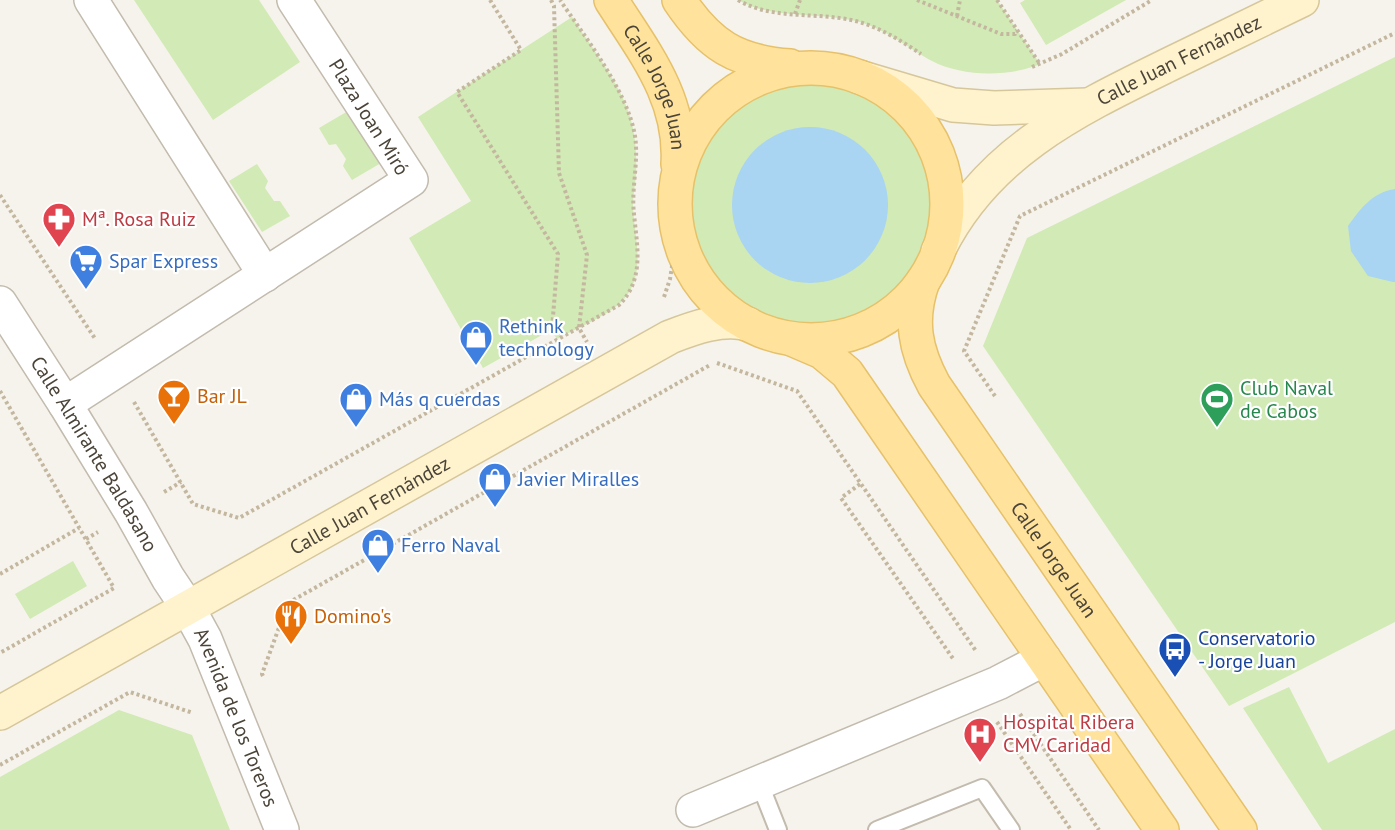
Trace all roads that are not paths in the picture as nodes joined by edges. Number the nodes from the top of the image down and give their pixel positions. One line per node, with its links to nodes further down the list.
1 (91, 0): 13 (street)
2 (294, 0): 13 (street, Plaza Joan Miró)
3 (611, 0): 11 (main road, Calle Jorge Juan)
4 (679, 0): 7 (main road)
5 (1250, 0): 9 (main road)
6 (1302, 0): 9 (main road, Calle Juan Fernández)
7 (819, 68): 8 (main road, Calle Jorge Juan); 11 (main road)
8 (859, 77): 10 (main road, Calle Juan Fernández); 12 (main road, Calle Jorge Juan)
9 (1134, 82): 10 (main road, Calle Juan Fernández)
10 (1087, 105): 12 (main road, Calle Juan Fernández)
11 (677, 181): 15 (main road)
12 (933, 262): 16 (main road); 29 (main road, Calle Jorge Juan)
13 (265, 275): 17 (street, Plaza Joan Miró)
14 (1, 307): 17 (street, Calle Almirante Baldasano)
15 (748, 324): 16 (main road); 18 (main road, Calle Juan Fernández)
16 (784, 337): 19 (main road)
17 (65, 404): 18 (street, Calle Almirante Baldasano)
18 (188, 608): 20 (main road, Calle Juan Fernández); 24 (street, Avenida de los Toreros)
19 (1044, 659): 21 (street); 28 (main road)
20 (0, 713)
21 (759, 782): 22 (street); 25 (lane)
22 (693, 810)
23 (904, 825): 26 (lane); 27 (lane)
24 (282, 830)
25 (778, 830)
26 (877, 830)
27 (1011, 830)
28 (1162, 830)
29 (1240, 830)

